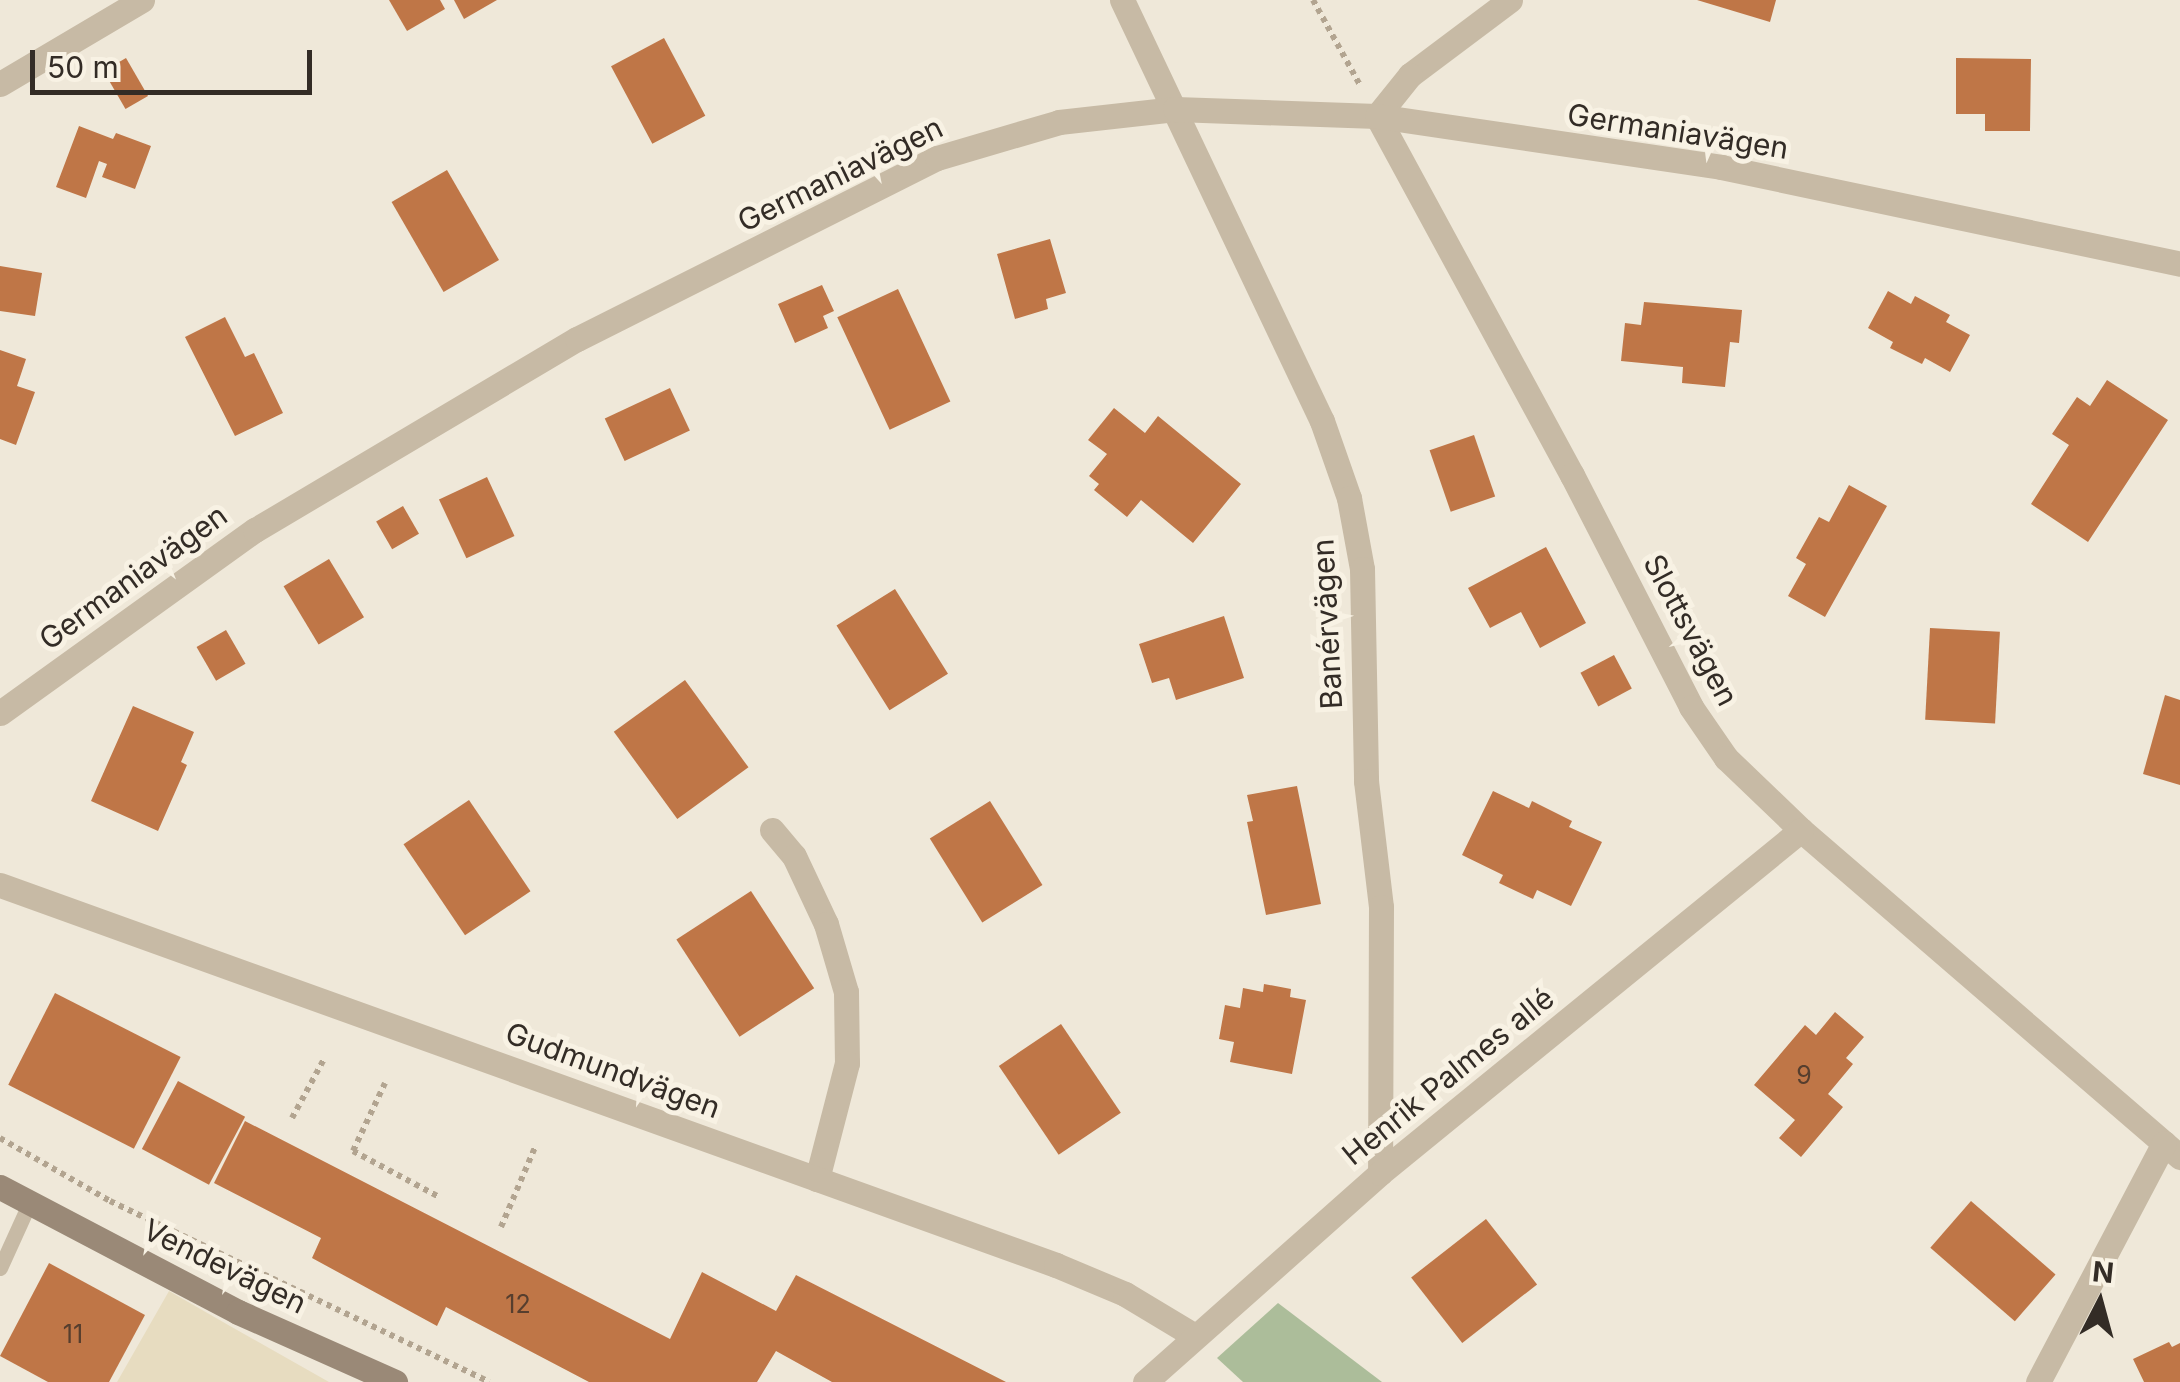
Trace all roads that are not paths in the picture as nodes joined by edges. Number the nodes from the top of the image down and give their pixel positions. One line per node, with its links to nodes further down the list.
1 (142, 0): 4 (street)
2 (1122, 0): 5 (street, Banérvägen)
3 (1510, 0): 6 (street)
4 (0, 84)
5 (1176, 109): 6 (street, Germaniavägen); 8 (street, Germaniavägen); 13 (street, Banérvägen)
6 (1377, 116): 7 (street, Germaniavägen); 10 (street, Slottsvägen)
7 (2180, 264)
8 (0, 713)
9 (772, 830): 14 (street)
10 (1801, 830): 12 (street, Slottsvägen); 13 (street, Henrik Palmes allé)
11 (0, 885): 14 (street, Gudmundvägen)
12 (2172, 1150): 21 (street)
13 (1380, 1173): 18 (street, Henrik Palmes allé)
14 (818, 1179): 18 (street, Gudmundvägen)
15 (0, 1187): 16 (street, Vendevägen)
16 (29, 1204): 17 (lane); 20 (street, Vendevägen)
17 (0, 1268)
18 (1196, 1336): 19 (street, Henrik Palmes allé)
19 (1159, 1378)
20 (395, 1382)
21 (2038, 1382)

